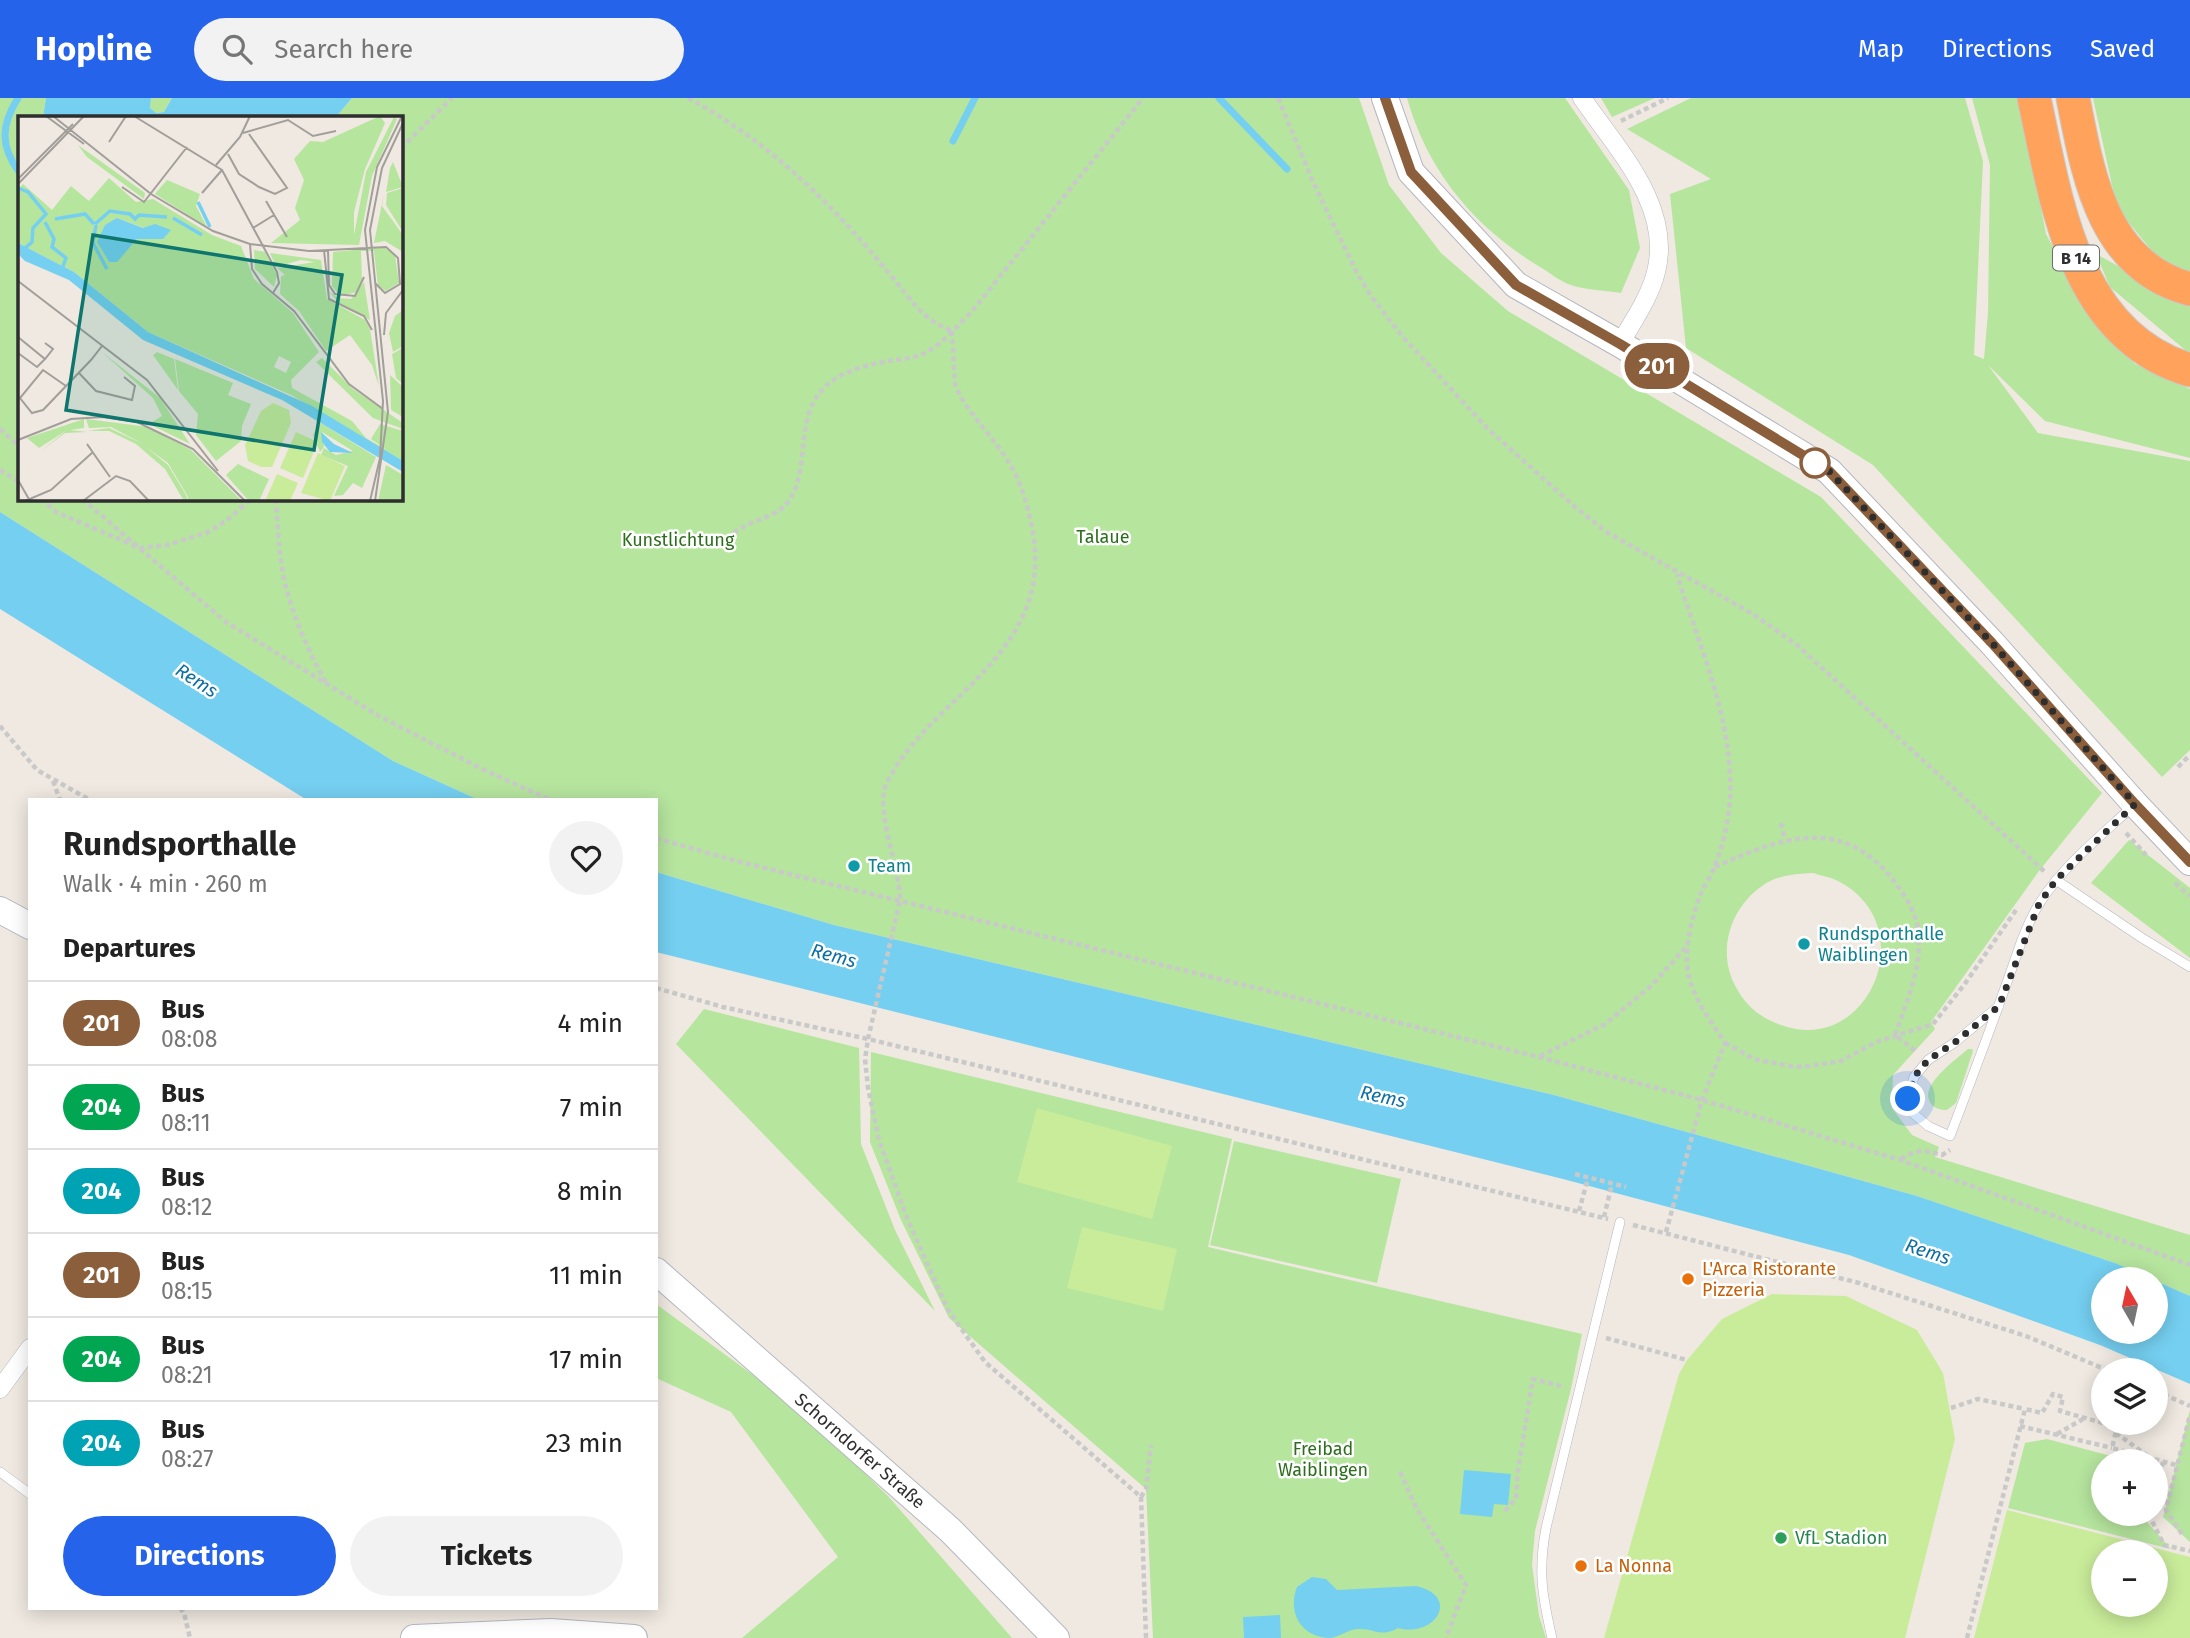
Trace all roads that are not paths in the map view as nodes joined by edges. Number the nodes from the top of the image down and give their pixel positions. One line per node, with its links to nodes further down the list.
1 (1385, 98): 6 (street)
2 (1582, 98): 6 (street)
3 (2034, 98): 7 (highway, B 14)
4 (2073, 98): 5 (highway, B 14)
5 (2190, 289)
6 (1620, 344): 8 (street)
7 (2190, 370)
8 (2135, 804): 9 (street); 10 (lane)
9 (2190, 862)
10 (2056, 880): 13 (lane); 14 (lane)
11 (0, 910): 12 (street)
12 (28, 925)
13 (2190, 967)
14 (1999, 1006): 14 (lane)
15 (1620, 1222): 24 (lane)
16 (658, 1273): 23 (street, Schorndorfer Straße)
17 (28, 1351): 18 (street)
18 (0, 1389)
19 (0, 1472): 20 (lane)
20 (28, 1493)
21 (414, 1638): 22 (street)
22 (634, 1638)
23 (1056, 1638)
24 (1552, 1638)

